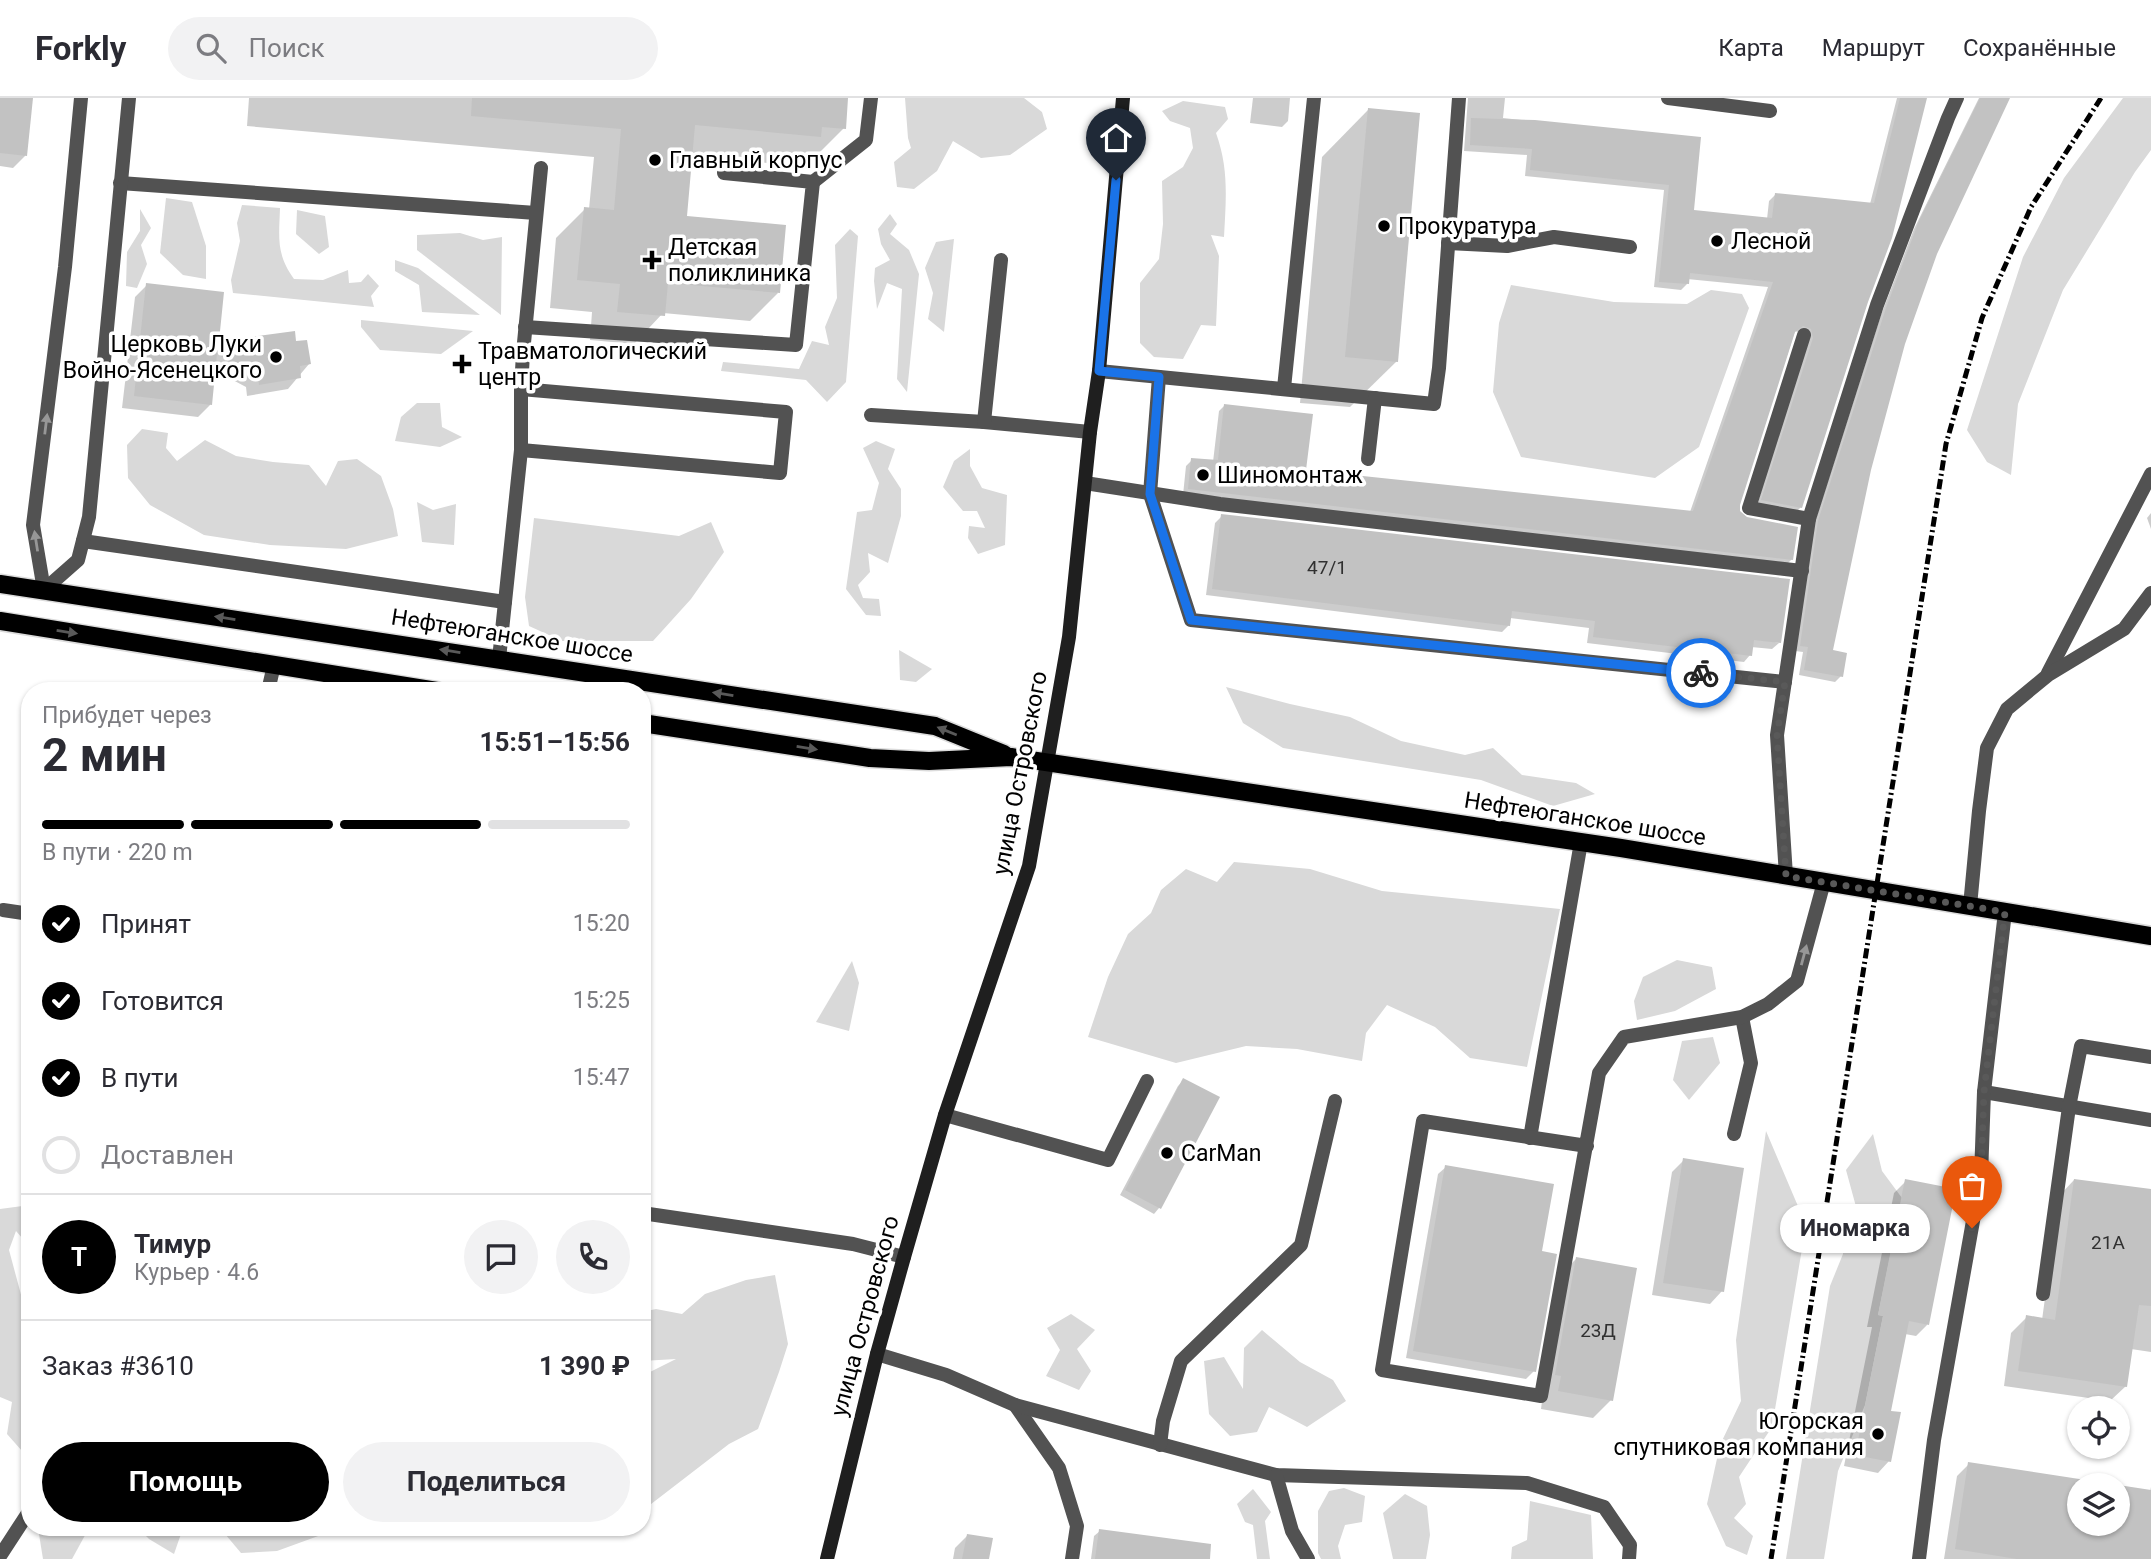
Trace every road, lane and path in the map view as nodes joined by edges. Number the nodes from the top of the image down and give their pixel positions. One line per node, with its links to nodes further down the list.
1 (81, 98): 37 (lane, one-way to 1)
2 (129, 98): 13 (lane)
3 (871, 98): 12 (lane)
4 (1123, 98): 20 (main road, улица Островского)
5 (1314, 98): 22 (lane)
6 (1459, 98): 15 (lane)
7 (1668, 98): 9 (lane)
8 (1957, 98): 33 (lane)
9 (1770, 111)
10 (541, 168): 14 (lane)
11 (724, 173): 12 (lane)
12 (813, 182): 18 (lane)
13 (121, 183): 14 (lane); 34 (lane)
14 (536, 213): 18 (lane)
15 (1448, 243): 16 (lane); 24 (lane)
16 (1630, 247)
17 (1001, 260): 26 (lane)
18 (525, 327): 23 (lane)
19 (1804, 335): 33 (lane)
20 (1099, 371): 21 (lane); 27 (main road, улица Островского)
21 (1159, 377): 22 (lane); 32 (lane)
22 (1284, 388): 24 (lane)
23 (521, 389): 28 (lane); 28 (lane)
24 (1375, 398): 29 (lane)
25 (871, 415): 26 (lane)
26 (984, 422): 27 (lane)
27 (1090, 432): 31 (main road, улица Островского)
28 (521, 450): 39 (lane)
29 (1368, 459)
30 (2151, 474): 43 (lane)
31 (1084, 483): 32 (lane); 51 (main road, улица Островского)
32 (1150, 494): 35 (lane); 48 (lane)
33 (1810, 519): 35 (lane)
34 (83, 541): 37 (lane); 39 (lane)
35 (1802, 571): 48 (lane)
36 (0, 584): 37 (main road, Нефтеюганское шоссе)
37 (44, 590): 41 (main road, Нефтеюганское шоссе, one-way to 37)
38 (2151, 593): 43 (lane)
39 (505, 602): 41 (lane)
40 (0, 621): 42 (main road, one-way to 42)
41 (499, 659): 46 (main road, Нефтеюганское шоссе, one-way to 41)
42 (274, 665): 44 (lane); 45 (main road)
43 (2048, 675): 55 (lane)
44 (270, 682)
45 (381, 682)
46 (649, 682)
47 (651, 682): 50 (main road, Нефтеюганское шоссе, one-way to 47)
48 (1785, 682): 53 (lane)
49 (651, 724): 50 (main road, Нефтеюганское шоссе, one-way to 50)
50 (1011, 757): 51 (main road, Нефтеюганское шоссе)
51 (1049, 762): 52 (main road, Нефтеюганское шоссе); 66 (main road, улица Островского)
52 (1581, 842): 53 (main road, Нефтеюганское шоссе); 69 (lane)
53 (1786, 876): 54 (main road, Нефтеюганское шоссе)
54 (1824, 882): 55 (main road, Нефтеюганское шоссе); 60 (lane, one-way to 54)
55 (1970, 906): 57 (main road, Нефтеюганское шоссе)
56 (3, 910): 58 (lane)
57 (2005, 912): 59 (main road, Нефтеюганское шоссе); 63 (lane)
58 (21, 913)
59 (2151, 936)
60 (1742, 1017): 68 (lane); 70 (lane)
61 (2151, 1057): 65 (lane)
62 (1147, 1081): 66 (lane)
63 (1984, 1092): 65 (lane); 84 (lane)
64 (1335, 1101): 76 (lane)
65 (2069, 1107): 67 (lane); 73 (lane)
66 (945, 1115): 72 (main road, улица Островского)
67 (2151, 1120)
68 (1734, 1134)
69 (1530, 1138): 70 (lane); 70 (lane)
70 (1587, 1146)
71 (651, 1214): 72 (lane)
72 (904, 1257): 74 (main road, улица Островского)
73 (2043, 1294)
74 (877, 1354): 75 (lane); 80 (main road, улица Островского)
75 (1015, 1405): 76 (lane); 81 (lane)
76 (1160, 1445): 77 (lane)
77 (1276, 1475): 82 (lane); 83 (lane)
78 (21, 1524): 79 (lane)
79 (0, 1556)
80 (827, 1559)
81 (1072, 1559)
82 (1308, 1559)
83 (1629, 1559)
84 (1919, 1559)

